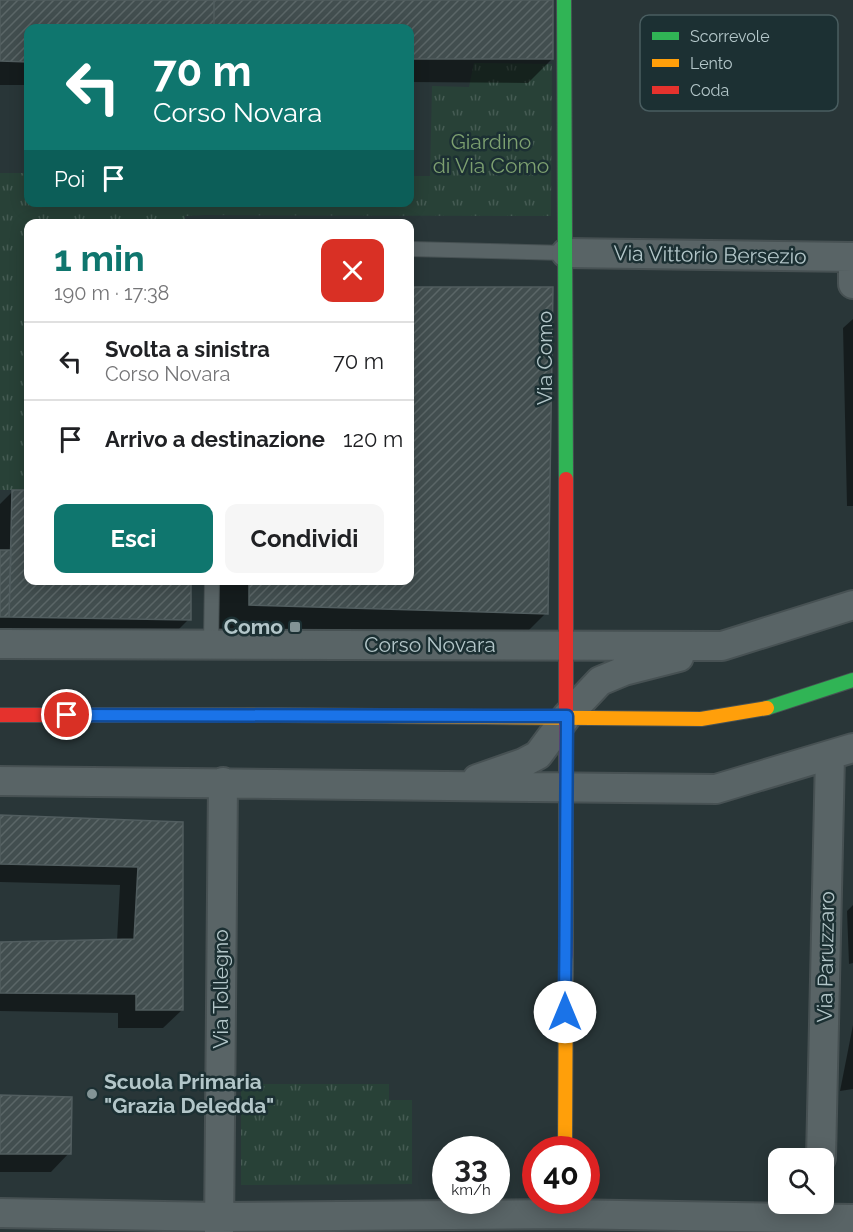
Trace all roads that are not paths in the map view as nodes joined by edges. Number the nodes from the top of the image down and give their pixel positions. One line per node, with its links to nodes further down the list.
1 (564, 0): 3 (street, Via Como)
2 (414, 249): 3 (lane)
3 (566, 253): 4 (street, Via Vittorio Bersezio); 10 (street, Via Como)
4 (853, 257): 5 (street)
5 (853, 284)
6 (212, 585): 9 (lane)
7 (853, 605): 11 (street, Corso Novara)
8 (0, 644): 9 (street, Corso Novara)
9 (211, 644): 10 (street, Corso Novara)
10 (566, 646): 11 (street, Corso Novara); 14 (street, Via Como)
11 (722, 646): 14 (street)
12 (853, 680): 14 (street)
13 (0, 715): 14 (street)
14 (567, 716): 18 (street); 19 (street, Via Como)
15 (842, 752): 19 (street); 21 (street, Via Paruzzaro)
16 (0, 781): 17 (street)
17 (223, 782): 18 (street); 27 (street, Via Tollegno)
18 (457, 786): 19 (street)
19 (566, 788): 20 (street, Via Como)
20 (565, 1136)
21 (822, 1148)
22 (0, 1213): 27 (street)
23 (806, 1214): 28 (street)
24 (832, 1214): 26 (street)
25 (564, 1215): 27 (street); 28 (street)
26 (853, 1219)
27 (219, 1224)
28 (757, 1225)

